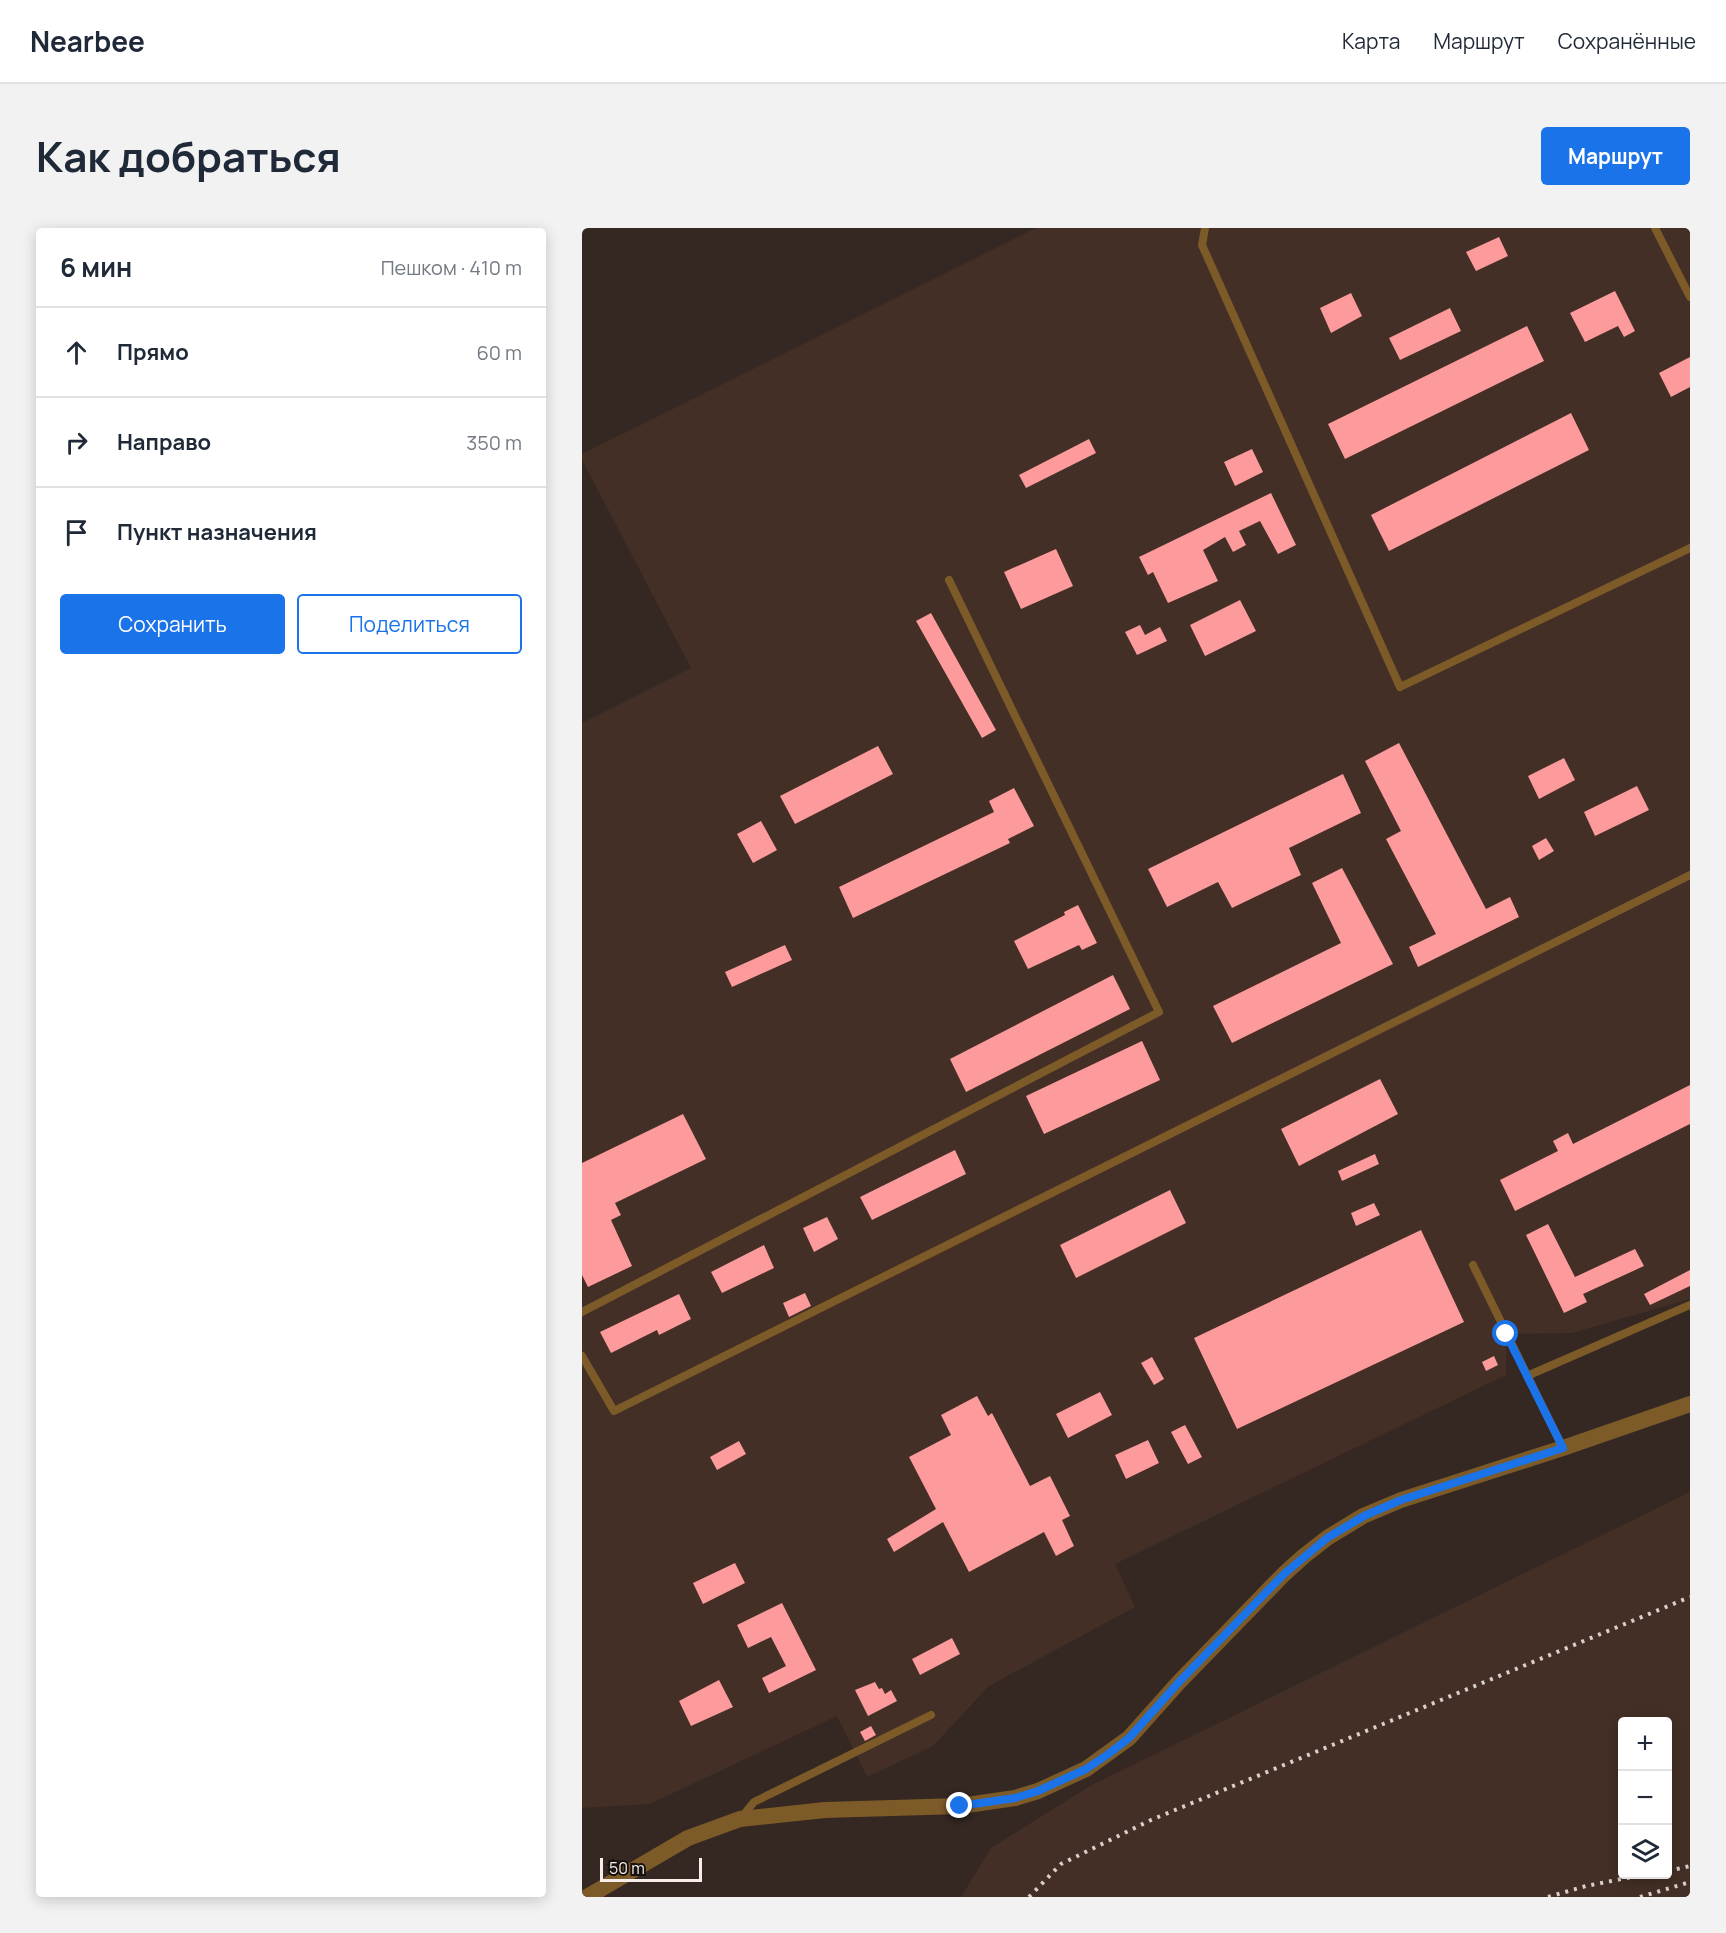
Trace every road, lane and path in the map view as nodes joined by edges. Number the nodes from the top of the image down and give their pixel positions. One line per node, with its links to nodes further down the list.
1 (1205, 228): 4 (lane)
2 (1655, 228): 3 (lane)
3 (1690, 297)
4 (1690, 548)
5 (949, 580): 9 (lane)
6 (1690, 875): 10 (lane)
7 (1473, 1265): 11 (lane)
8 (1690, 1305): 11 (lane)
9 (582, 1312)
10 (582, 1356)
11 (1527, 1376): 13 (lane)
12 (1690, 1404): 13 (street)
13 (1563, 1448): 15 (street)
14 (931, 1716): 15 (lane)
15 (741, 1819): 16 (street)
16 (593, 1896)

